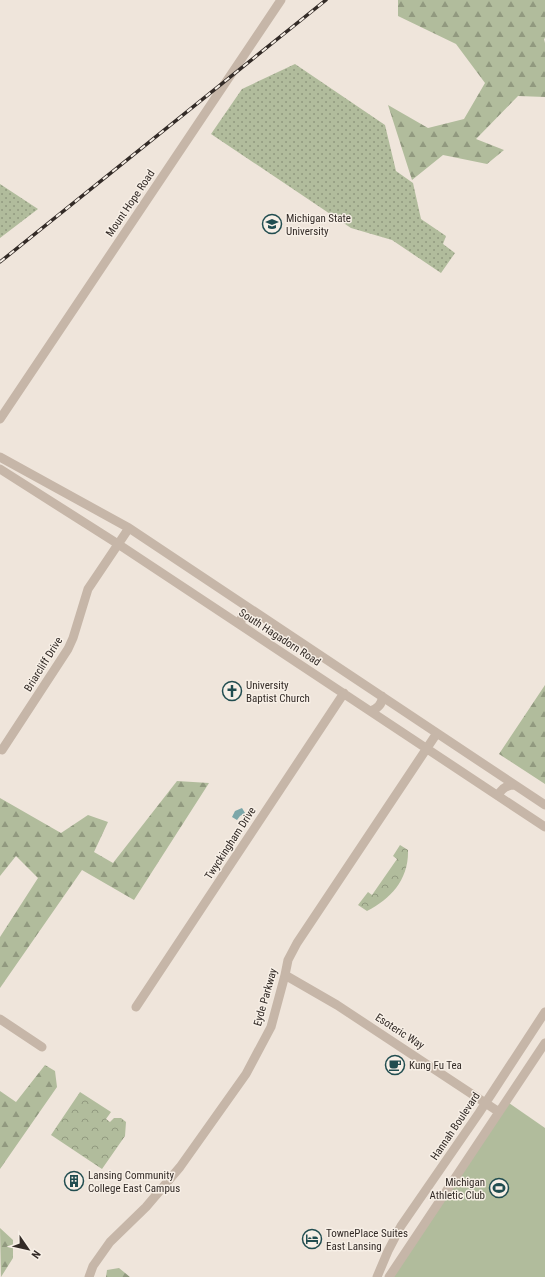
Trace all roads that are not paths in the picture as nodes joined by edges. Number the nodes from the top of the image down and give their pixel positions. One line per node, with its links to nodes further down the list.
1 (281, 0): 2 (street, Mount Hope Road)
2 (0, 419)
3 (0, 457): 5 (street, South Hagadorn Road)
4 (0, 469): 6 (street, South Hagadorn Road)
5 (129, 528): 6 (street, Briarcliff Drive); 7 (street, South Hagadorn Road)
6 (118, 544): 8 (street, South Hagadorn Road); 14 (street, Briarcliff Drive)
7 (253, 610): 8 (street); 10 (street, South Hagadorn Road)
8 (241, 625): 9 (street, South Hagadorn Road)
9 (344, 693): 11 (street, South Hagadorn Road); 20 (street, Twyckingham Drive)
10 (382, 696): 11 (street); 12 (street, South Hagadorn Road)
11 (371, 711): 13 (street, South Hagadorn Road)
12 (437, 733): 13 (street, Eyde Parkway); 15 (street, South Hagadorn Road)
13 (427, 748): 16 (street, South Hagadorn Road); 19 (street, Eyde Parkway)
14 (2, 750)
15 (515, 785): 16 (street); 17 (street, South Hagadorn Road)
16 (498, 796): 18 (street, South Hagadorn Road)
17 (545, 805)
18 (545, 827)
19 (285, 975): 25 (street, Esoteric Way); 27 (street, Eyde Parkway)
20 (136, 1007)
21 (545, 1012): 25 (street, Hannah Boulevard)
22 (0, 1019): 24 (street)
23 (545, 1043): 26 (street)
24 (42, 1047)
25 (485, 1102): 26 (street, Esoteric Way); 28 (street, Hannah Boulevard)
26 (499, 1112): 29 (street)
27 (90, 1277)
28 (377, 1277)
29 (389, 1277)

